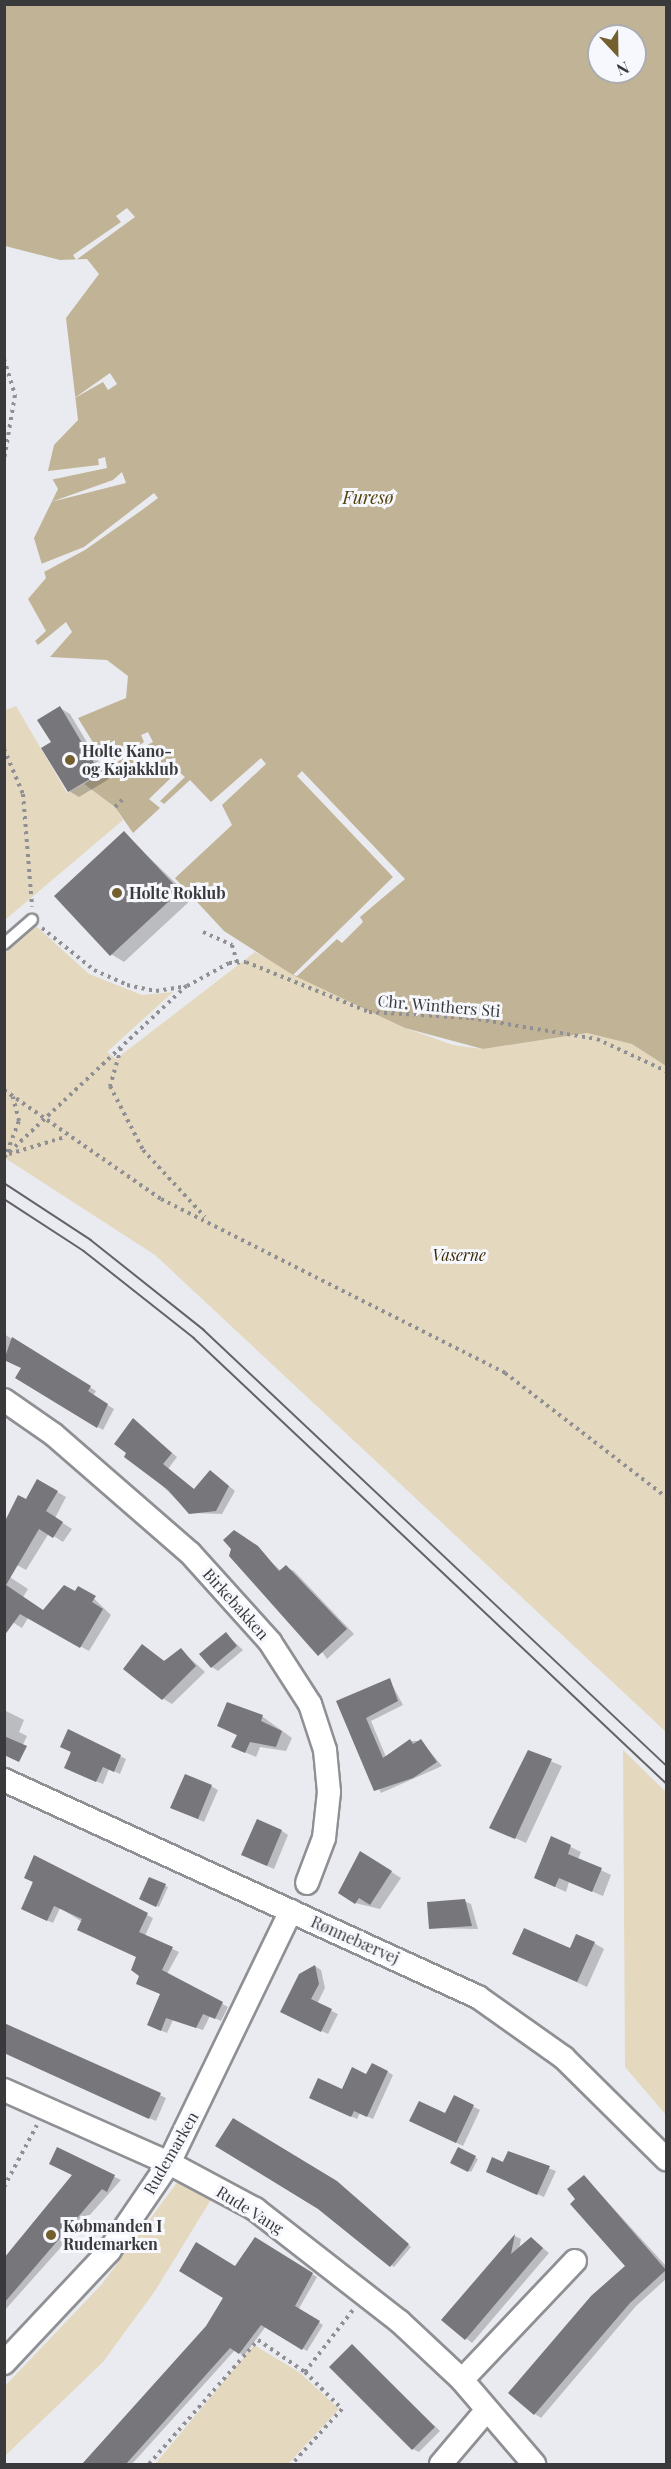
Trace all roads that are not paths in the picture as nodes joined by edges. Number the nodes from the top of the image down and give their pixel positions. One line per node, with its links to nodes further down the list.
1 (32, 920): 2 (lane)
2 (4, 945)
3 (4, 1400): 5 (street, Birkebakken)
4 (4, 1780): 6 (street, Rønnebærvej)
5 (307, 1883)
6 (291, 1911): 8 (street, Rønnebærvej); 9 (street, Rudemarken)
7 (4, 2090): 9 (street, Rude Vang)
8 (666, 2158)
9 (169, 2163): 11 (street, Rudemarken); 12 (street, Rude Vang)
10 (574, 2261): 12 (street)
11 (4, 2363)
12 (462, 2380): 13 (street, Rude Vang)
13 (486, 2411): 14 (street); 15 (street, Rude Vang)
14 (441, 2464)
15 (534, 2464)

